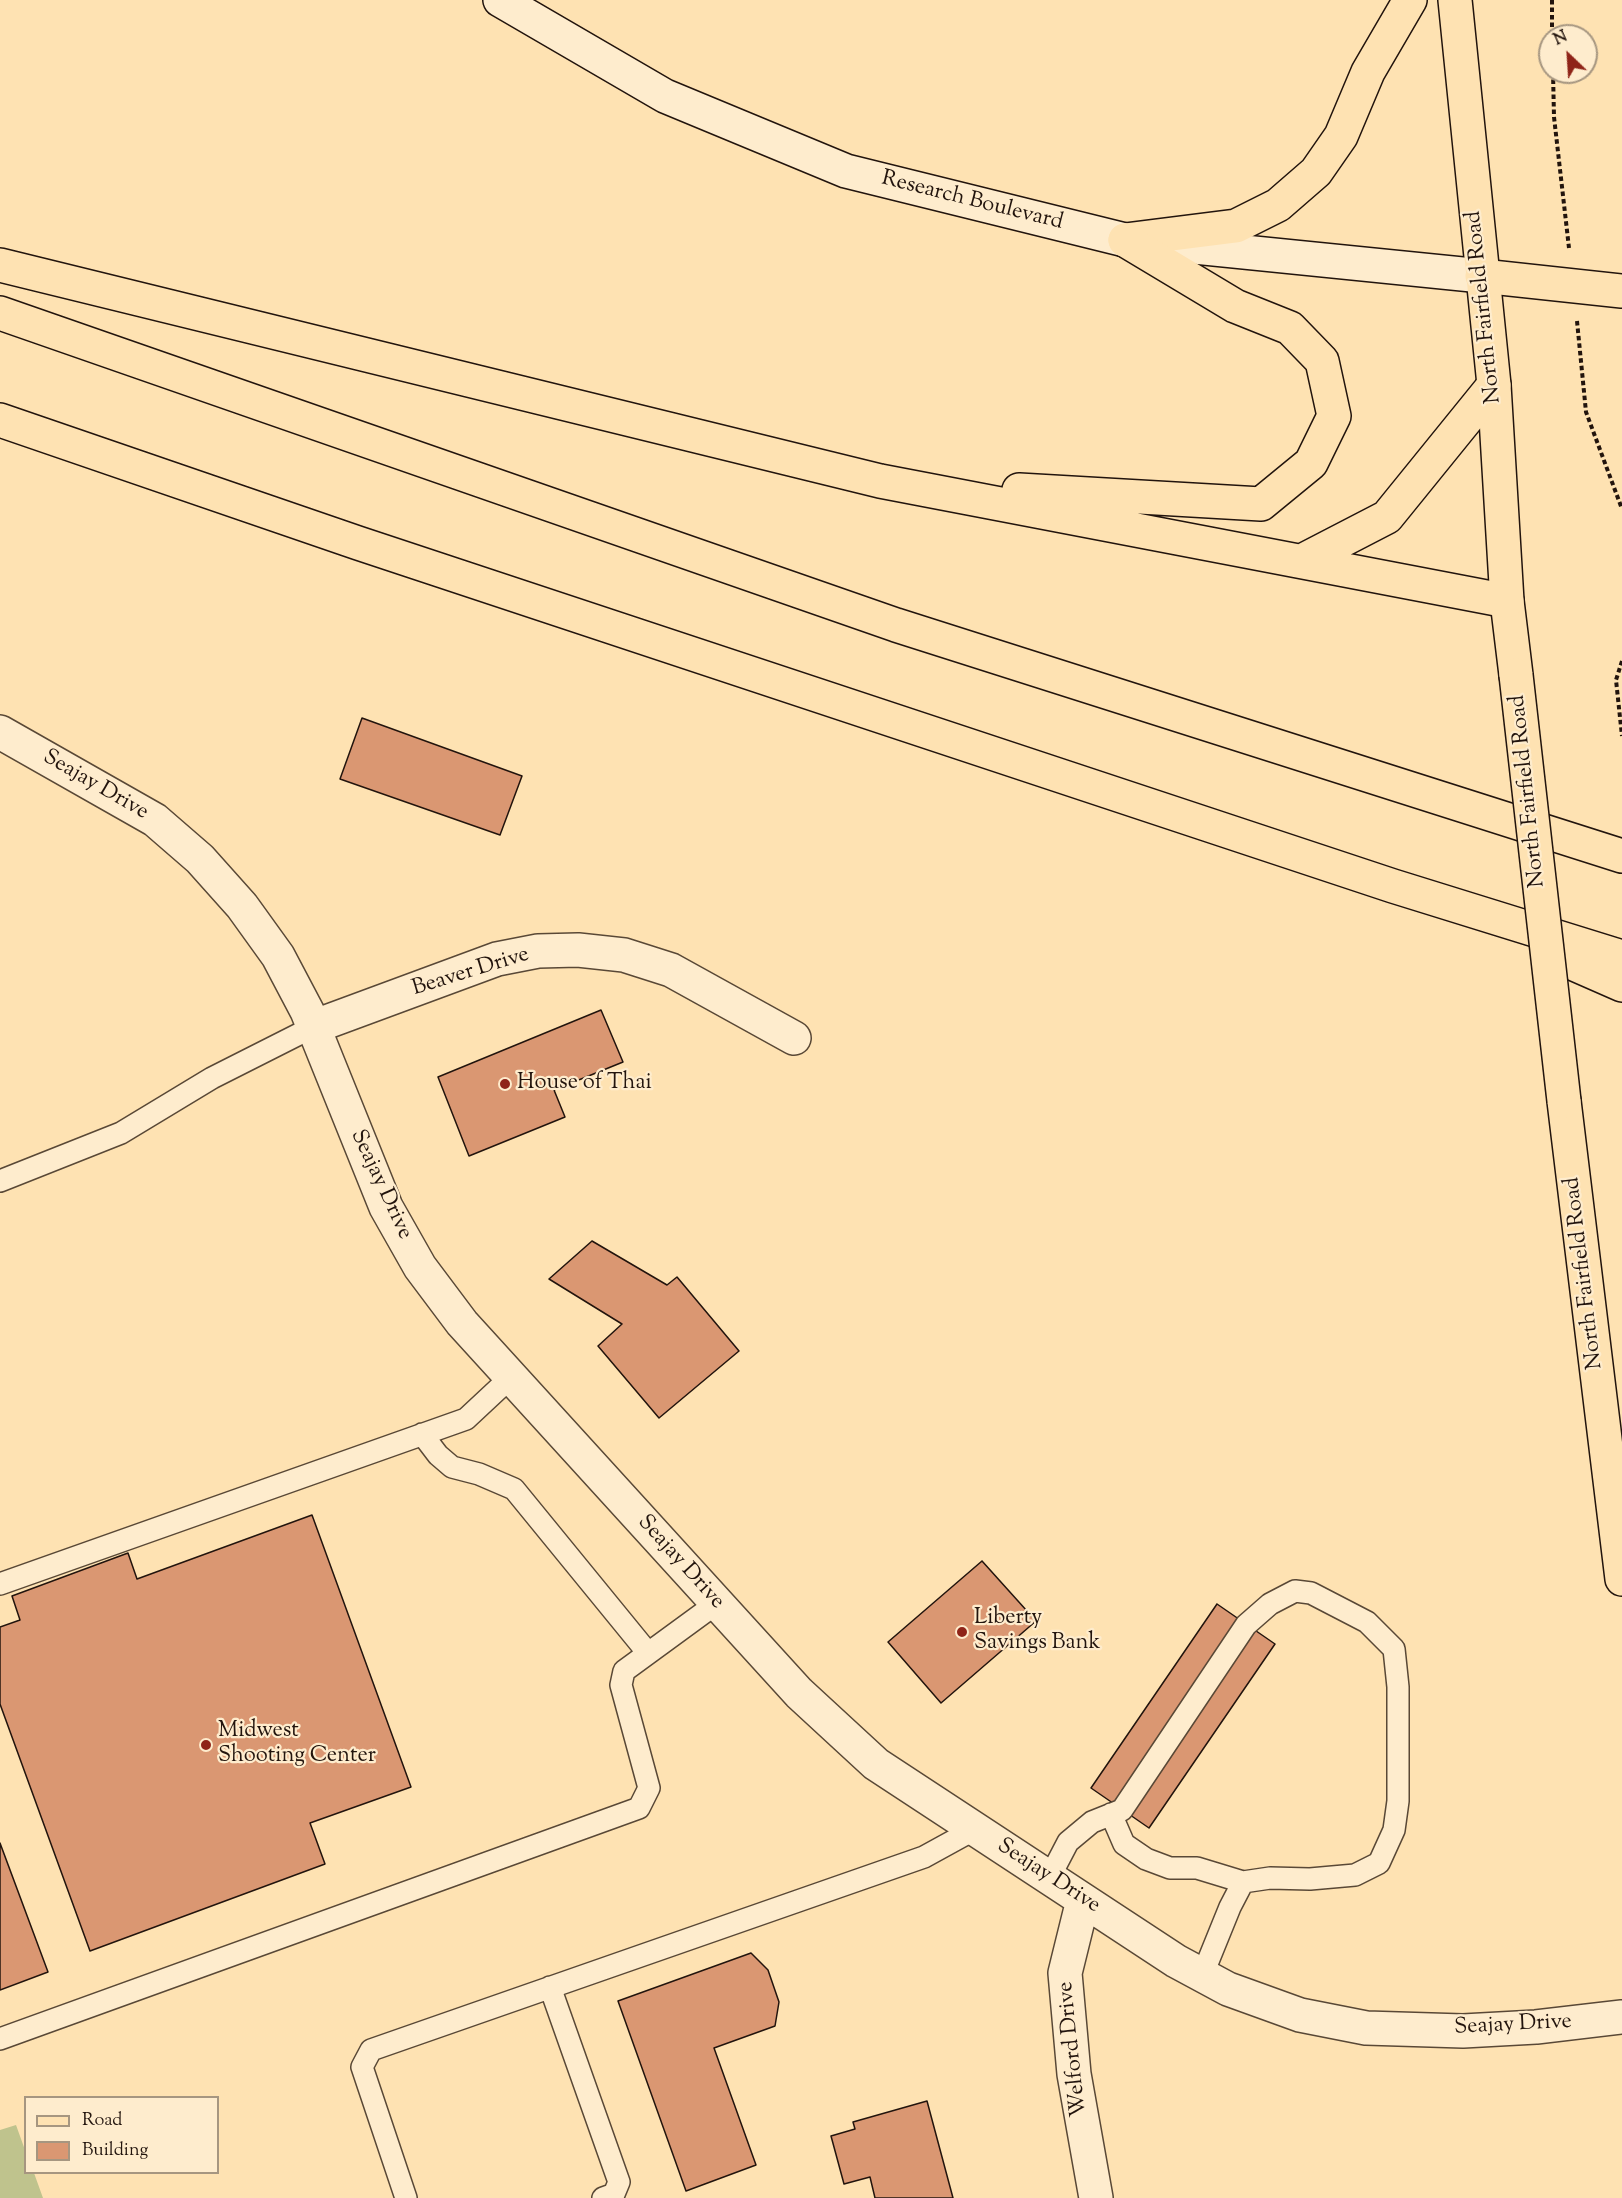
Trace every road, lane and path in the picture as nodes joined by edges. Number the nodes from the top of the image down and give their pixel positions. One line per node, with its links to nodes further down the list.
1 (500, 0): 6 (street, Research Boulevard)
2 (1410, 0): 6 (main road)
3 (1455, 0): 8 (main road, North Fairfield Road)
4 (1552, 0): 5 (path)
5 (1552, 24)
6 (1125, 240): 8 (street, Research Boulevard); 13 (main road)
7 (0, 265): 13 (main road)
8 (1482, 276): 9 (main road); 11 (main road, North Fairfield Road)
9 (1622, 291)
10 (0, 313): 19 (main road)
11 (1494, 385): 14 (main road); 15 (main road, North Fairfield Road)
12 (0, 420): 20 (main road)
13 (880, 481): 14 (main road)
14 (1302, 561): 15 (main road)
15 (1507, 601): 28 (main road, North Fairfield Road, bridge)
16 (1622, 661): 18 (path)
17 (0, 732): 23 (street, Seajay Drive)
18 (1622, 736)
19 (1622, 856)
20 (1393, 886): 21 (main road); 22 (main road)
21 (1622, 957)
22 (1622, 985)
23 (313, 1027): 24 (street, Beaver Drive); 25 (lane); 26 (street, Seajay Drive)
24 (794, 1038)
25 (0, 1181)
26 (511, 1377): 27 (lane); 30 (street, Seajay Drive)
27 (422, 1434): 29 (lane); 31 (lane)
28 (1622, 1580)
29 (0, 1584)
30 (717, 1603): 31 (lane); 33 (street, Seajay Drive)
31 (648, 1653): 40 (lane)
32 (1111, 1814): 34 (lane); 35 (lane); 35 (lane)
33 (975, 1828): 34 (street, Seajay Drive); 38 (lane)
34 (1052, 1880): 36 (street, Seajay Drive)
35 (1243, 1882): 37 (lane)
36 (1083, 1900): 37 (street, Seajay Drive); 43 (street, Welford Drive)
37 (1203, 1976): 39 (street, Seajay Drive)
38 (550, 1987): 41 (lane); 42 (lane)
39 (1622, 2017)
40 (0, 2039)
41 (406, 2198)
42 (603, 2198)
43 (1096, 2198)

